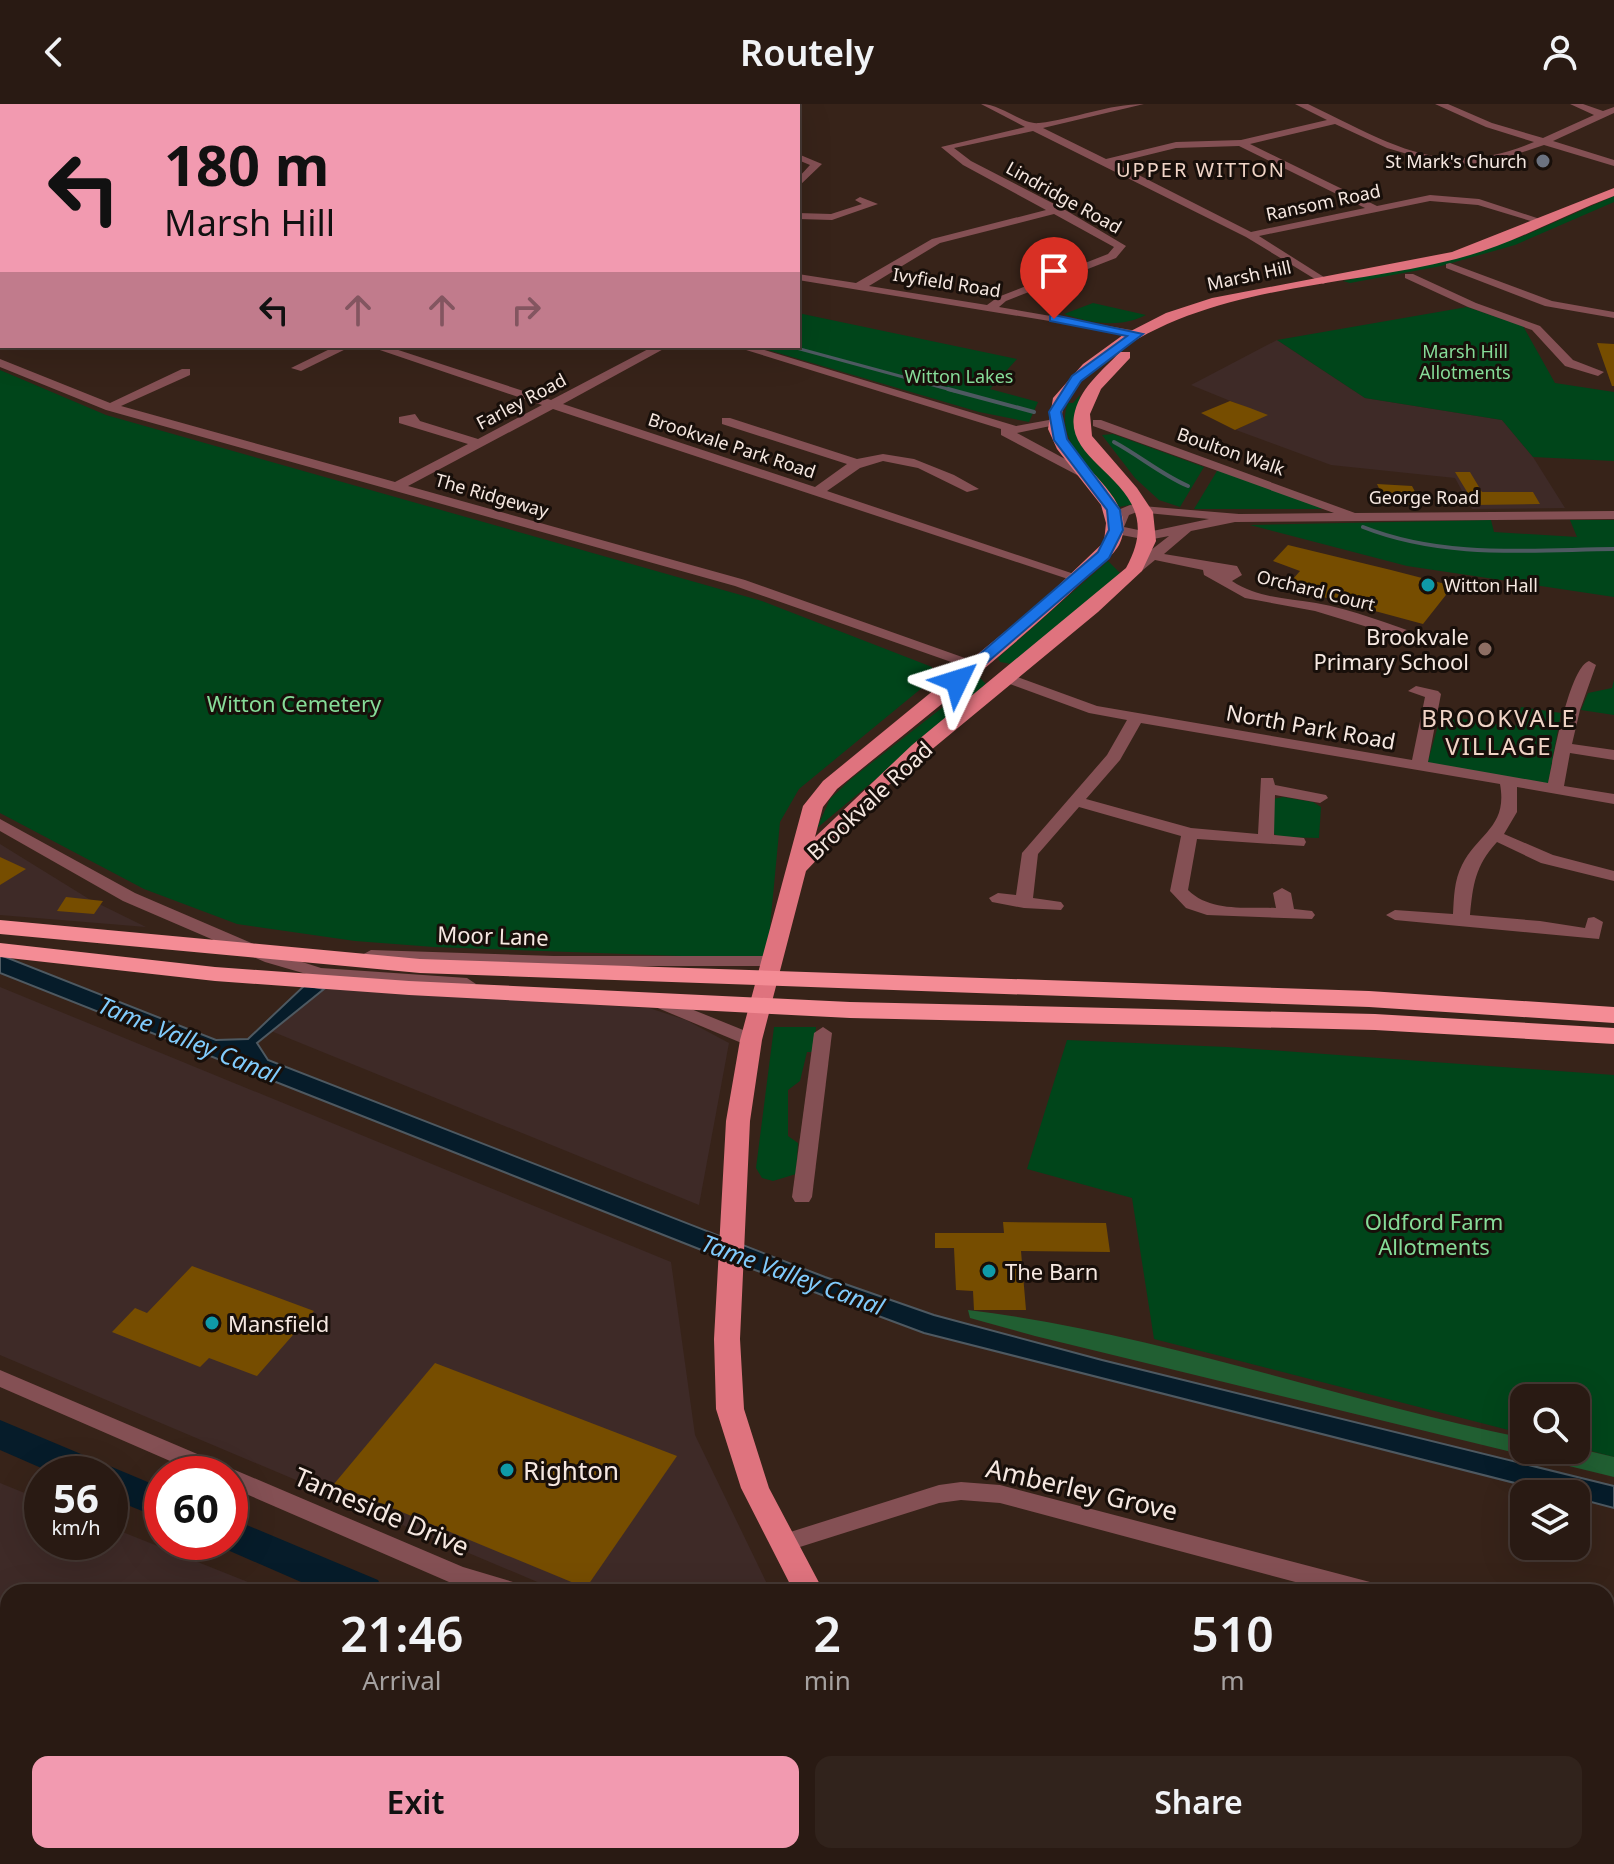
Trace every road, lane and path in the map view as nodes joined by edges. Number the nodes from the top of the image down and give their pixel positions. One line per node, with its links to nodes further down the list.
1 (986, 104): 9 (street)
2 (1139, 104): 9 (street)
3 (1300, 104): 8 (street)
4 (1440, 104): 10 (street)
5 (1575, 104): 7 (street)
6 (1614, 110): 7 (street)
7 (1603, 115): 10 (street)
8 (1337, 121): 10 (street); 11 (street)
9 (1034, 126): 13 (street); 20 (street, Lindridge Road)
10 (1538, 141): 14 (street)
11 (1241, 143): 13 (street); 19 (street)
12 (800, 158): 15 (street)
13 (1109, 161): 23 (street)
14 (1614, 163)
15 (800, 182)
16 (1614, 192): 22 (main road, Marsh Hill)
17 (860, 200): 21 (street)
18 (1614, 206): 24 (main road, Marsh Hill)
19 (1373, 208): 22 (street, Ransom Road); 23 (street, Ransom Road)
20 (1058, 210): 28 (street); 30 (street, Lindridge Road)
21 (800, 216)
22 (1544, 222): 27 (main road, Marsh Hill)
23 (1250, 235): 27 (street)
24 (1450, 266): 25 (main road, Marsh Hill); 31 (street)
25 (1409, 276): 29 (main road, Marsh Hill); 40 (street)
26 (800, 277): 28 (street, Ivyfield Road)
27 (1323, 281): 29 (main road); 32 (main road, Marsh Hill)
28 (860, 286): 30 (street, Ivyfield Road)
29 (1337, 288): 50 (main road, Marsh Hill)
30 (992, 307): 32 (street, Ivyfield Road)
31 (1614, 315)
32 (1137, 334): 46 (main road, Marsh Hill)
33 (342, 348): 38 (street)
34 (380, 348): 41 (street, Brookvale Park Road)
35 (659, 348): 41 (street, Farley Road)
36 (746, 348): 44 (street)
37 (0, 363): 42 (street, The Ridgeway)
38 (297, 368)
39 (186, 372): 42 (street)
40 (1598, 372)
41 (553, 404): 48 (street, Farley Road); 54 (street, Brookvale Park Road)
42 (110, 407): 52 (street, The Ridgeway)
43 (753, 415): 49 (street)
44 (981, 419): 46 (street); 51 (street)
45 (414, 421): 48 (street)
46 (1056, 421): 51 (main road)
47 (1097, 423): 58 (street, Boulton Walk)
48 (479, 443): 52 (street, Farley Road)
49 (859, 464): 53 (street); 54 (street)
50 (1112, 472): 55 (main road, Marsh Hill); 56 (street)
51 (1084, 473): 61 (main road)
52 (396, 487): 70 (street, The Ridgeway)
53 (942, 491)
54 (816, 492): 65 (street, Brookvale Park Road)
55 (1142, 508): 56 (street, George Road); 61 (street); 62 (main road, Marsh Hill)
56 (1169, 511): 59 (street, George Road); 60 (street)
57 (1614, 515): 58 (street, George Road)
58 (1350, 516): 59 (street, George Road)
59 (1234, 518): 60 (street, George Road)
60 (1181, 529): 62 (street, George Road); 63 (street)
61 (1116, 530): 62 (street, George Road); 65 (main road, Brookvale Road)
62 (1148, 536): 64 (main road, Brookvale Road)
63 (1155, 556): 64 (street); 66 (street, Orchard Court)
64 (1133, 571): 71 (main road, Brookvale Road)
65 (1079, 578): 70 (main road, Brookvale Road)
66 (1404, 634): 67 (street, Orchard Court); 68 (street)
67 (1420, 639)
68 (1392, 646)
69 (1589, 665): 74 (street)
70 (974, 666): 71 (main road); 87 (main road, Brookvale Road)
71 (1004, 677): 73 (street, North Park Road); 87 (main road, Brookvale Road)
72 (1416, 691): 76 (street)
73 (1136, 718): 76 (street, North Park Road); 81 (street)
74 (1565, 748): 75 (street); 78 (street)
75 (1614, 755)
76 (1419, 767): 77 (street, North Park Road)
77 (1508, 782): 78 (street, North Park Road); 84 (street)
78 (1555, 788): 80 (street, North Park Road)
79 (1320, 798): 85 (street)
80 (1614, 799)
81 (1077, 801): 83 (street); 91 (street)
82 (0, 824): 99 (street, Moor Lane)
83 (1190, 833): 85 (street); 93 (street)
84 (1496, 836): 88 (street); 96 (street)
85 (1266, 838): 86 (street)
86 (1298, 842)
87 (797, 870): 101 (main road, Brookvale Road)
88 (1614, 876)
89 (1282, 893): 93 (street)
90 (998, 898): 91 (street)
91 (1024, 903): 92 (street)
92 (1055, 906)
93 (1286, 914): 94 (street)
94 (1306, 915)
95 (1395, 915): 96 (street)
96 (1461, 919): 97 (street)
97 (1594, 922)
98 (0, 927): 102 (highway)
99 (214, 932): 101 (street, Moor Lane); 105 (street, Moor Lane)
100 (0, 950): 104 (highway)
101 (772, 961): 105 (main road, Brookvale Road)
102 (1614, 1015)
103 (823, 1033): 106 (street)
104 (1614, 1036)
105 (751, 1040): 110 (main road, Brookvale Road)
106 (802, 1197)
107 (0, 1378): 108 (street)
108 (180, 1456)
109 (248, 1485): 111 (street, Tameside Drive)
110 (784, 1543): 112 (main road); 113 (street, Amberley Grove)
111 (488, 1584)
112 (805, 1584)
113 (1340, 1584)

